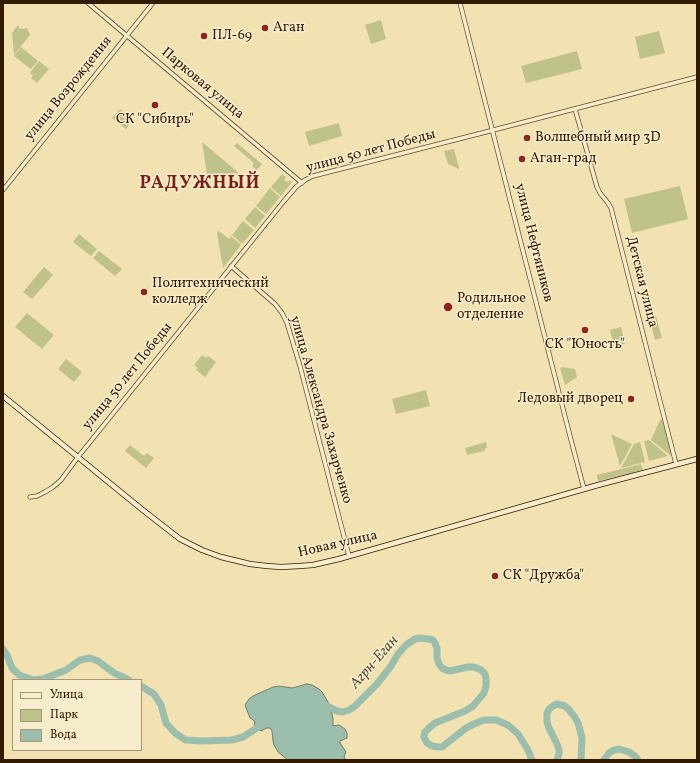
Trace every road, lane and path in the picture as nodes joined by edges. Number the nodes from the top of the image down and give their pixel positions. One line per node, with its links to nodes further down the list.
1 (88, 3): 4 (street, Парковая улица)
2 (153, 3): 4 (street, улица Возрождения)
3 (460, 3): 7 (street, улица Нефтяников)
4 (127, 36): 8 (street, Парковая улица); 9 (street, улица Возрождения)
5 (697, 77): 6 (street, улица 50 лет Победы)
6 (575, 109): 7 (street, улица 50 лет Победы); 14 (street, Детская улица)
7 (493, 130): 8 (street, улица 50 лет Победы); 15 (street, улица Нефтяников)
8 (302, 183): 10 (street, улица 50 лет Победы)
9 (3, 190)
10 (231, 266): 12 (street, улица 50 лет Победы); 17 (street, улица Александра Захарченко)
11 (3, 396): 12 (street, Новая улица)
12 (78, 457): 16 (street, улица 50 лет Победы); 17 (street, Новая улица)
13 (697, 459): 14 (street, Новая улица)
14 (676, 464): 15 (street, Новая улица)
15 (584, 488): 17 (street, Новая улица)
16 (30, 497)
17 (349, 556)

